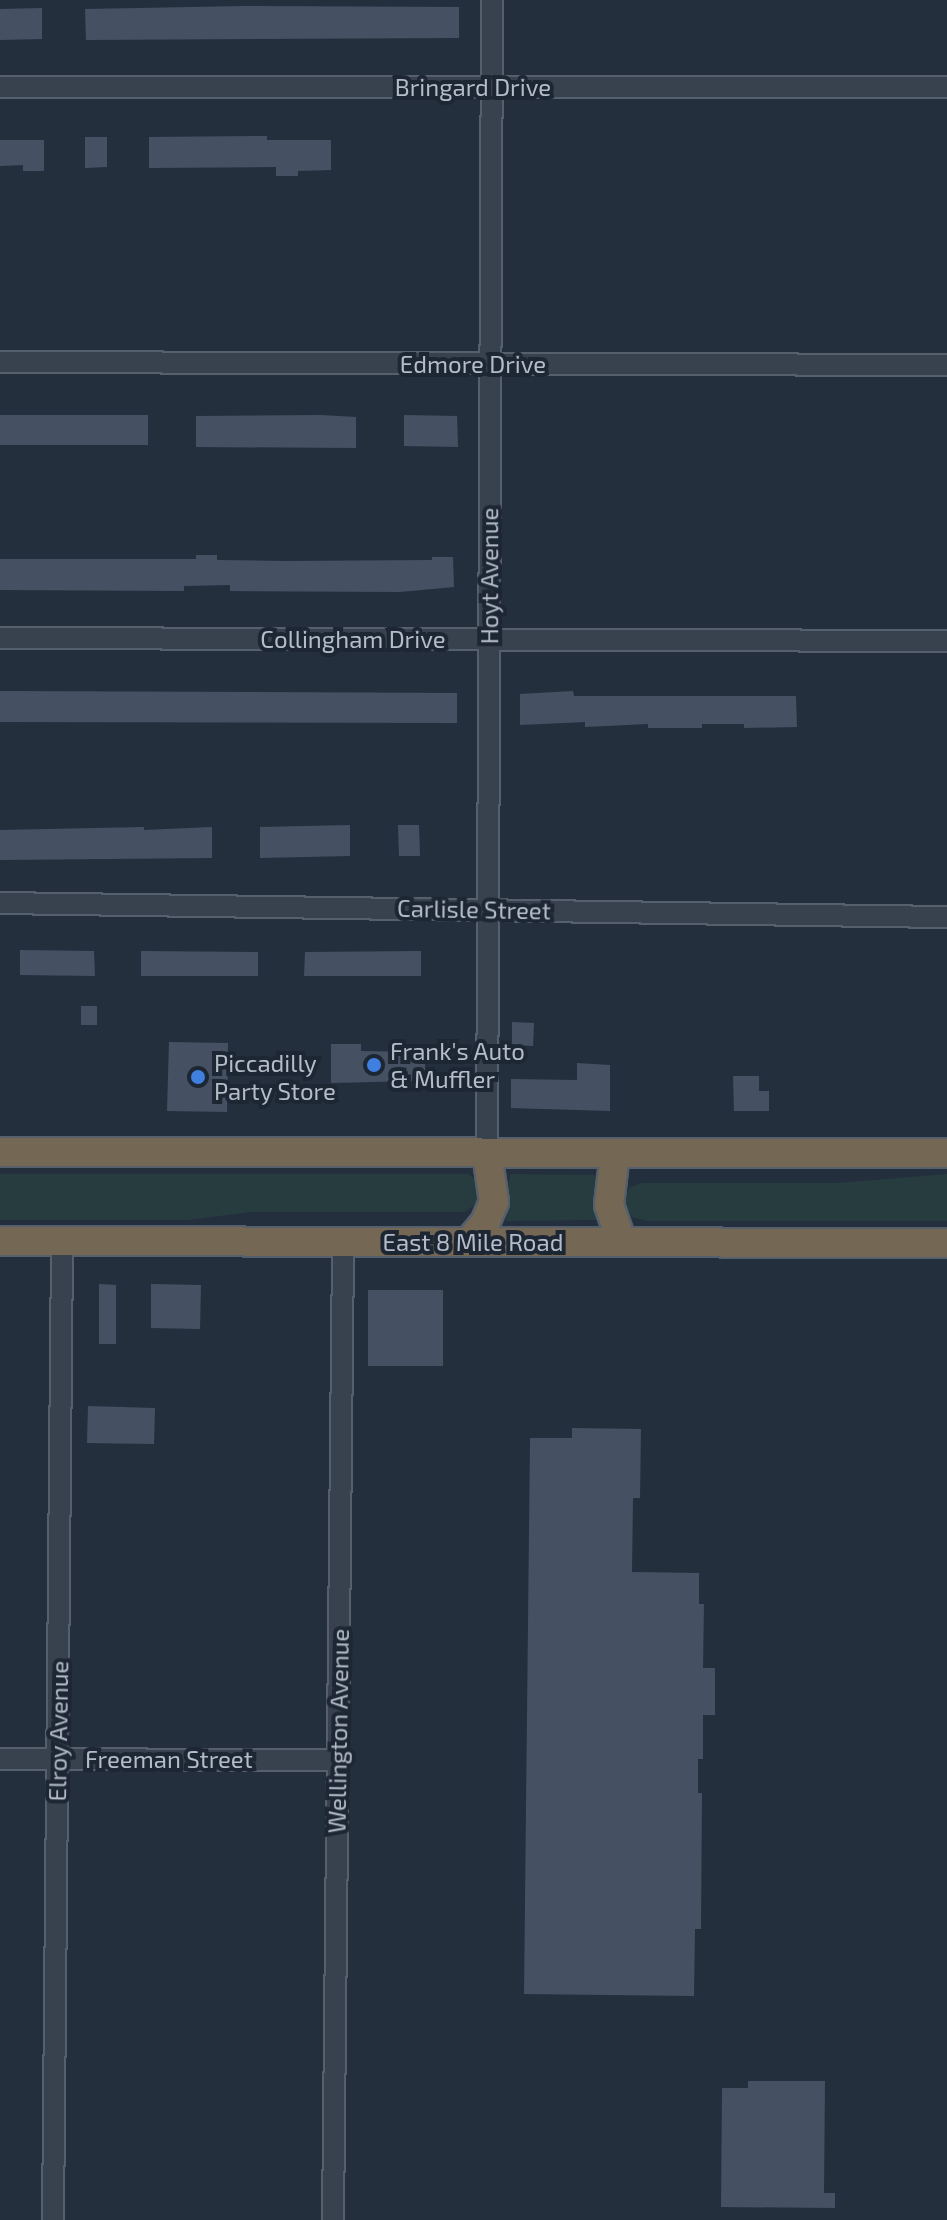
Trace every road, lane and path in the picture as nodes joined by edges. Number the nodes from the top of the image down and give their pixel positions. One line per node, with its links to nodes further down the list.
1 (492, 0): 3 (street, Hoyt Avenue)
2 (0, 87): 3 (street, Bringard Drive)
3 (492, 87): 4 (street, Bringard Drive); 6 (street, Hoyt Avenue)
4 (947, 87)
5 (0, 362): 6 (street, Edmore Drive)
6 (490, 364): 7 (street, Edmore Drive); 9 (street, Hoyt Avenue)
7 (947, 365)
8 (0, 638): 9 (street, Collingham Drive)
9 (489, 640): 10 (street, Collingham Drive); 12 (street, Hoyt Avenue)
10 (947, 641)
11 (0, 903): 12 (street, Carlisle Street)
12 (488, 909): 13 (street, Carlisle Street); 15 (street, Hoyt Avenue)
13 (947, 917)
14 (0, 1152): 15 (highway)
15 (487, 1153): 16 (highway); 21 (highway)
16 (615, 1153): 17 (highway); 22 (highway)
17 (947, 1153)
18 (0, 1241): 19 (highway, East 8 Mile Road)
19 (62, 1241): 20 (highway, East 8 Mile Road); 25 (street, Elroy Avenue)
20 (343, 1242): 21 (highway, East 8 Mile Road); 26 (street, Wellington Avenue)
21 (469, 1242): 22 (highway, East 8 Mile Road)
22 (622, 1242): 23 (highway, East 8 Mile Road)
23 (947, 1243)
24 (0, 1759): 25 (street, Freeman Street)
25 (57, 1759): 26 (street, Freeman Street); 27 (street, Elroy Avenue)
26 (337, 1760): 28 (street, Wellington Avenue)
27 (53, 2220)
28 (333, 2220)

